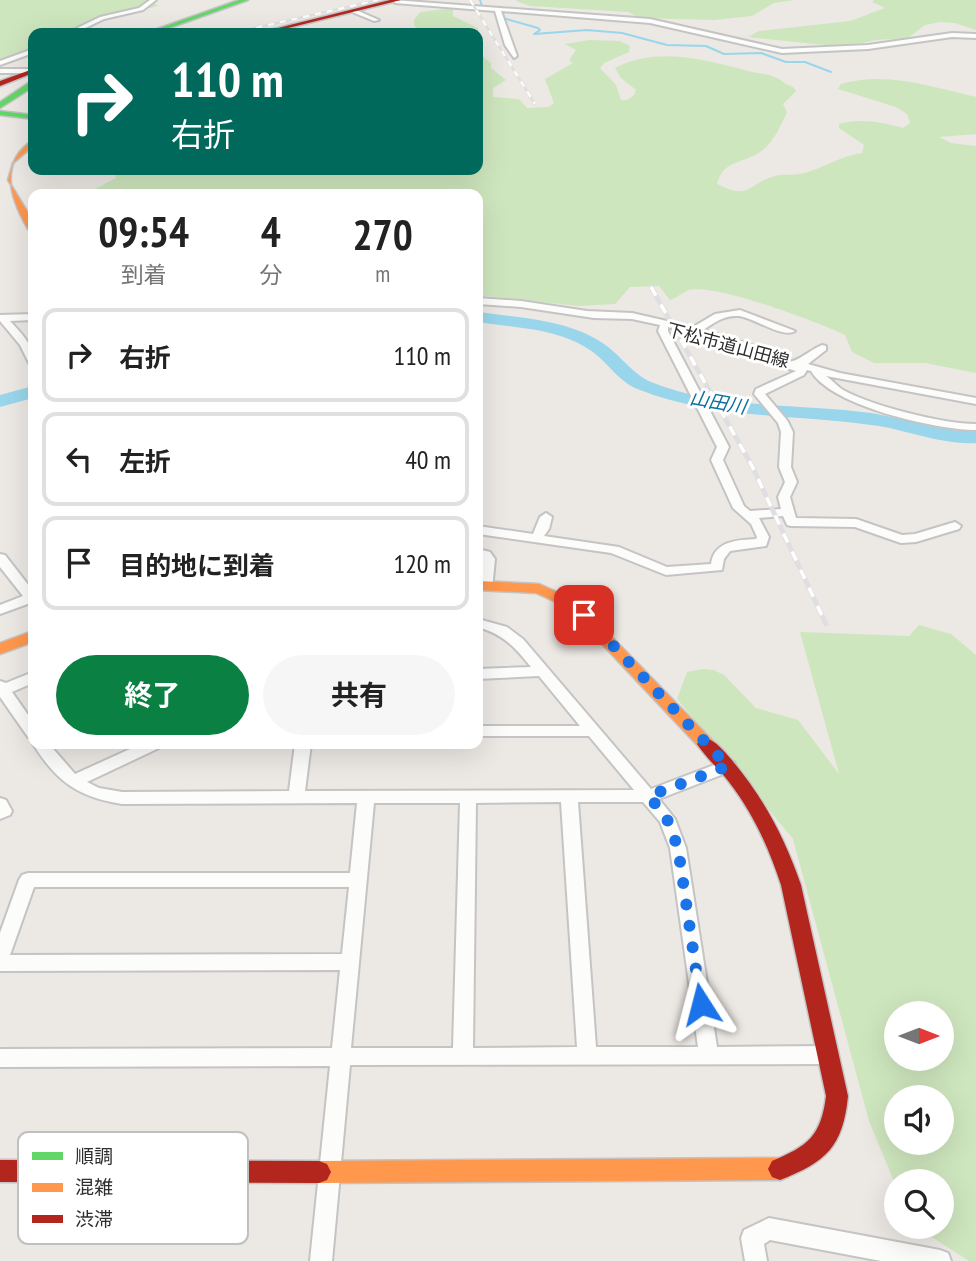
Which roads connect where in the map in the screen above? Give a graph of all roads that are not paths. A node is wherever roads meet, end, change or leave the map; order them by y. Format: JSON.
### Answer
{"nodes":[{"id":1,"x":153,"y":0,"type":"edge"},
{"id":2,"x":245,"y":0,"type":"edge"},
{"id":3,"x":254,"y":0,"type":"edge"},
{"id":4,"x":397,"y":0,"type":"edge"},
{"id":5,"x":498,"y":9,"type":"junction"},
{"id":6,"x":354,"y":10,"type":"junction"},
{"id":7,"x":376,"y":20,"type":"dead end"},
{"id":8,"x":85,"y":28,"type":"edge"},
{"id":9,"x":164,"y":28,"type":"edge"},
{"id":10,"x":173,"y":28,"type":"edge"},
{"id":11,"x":281,"y":28,"type":"edge"},
{"id":12,"x":976,"y":36,"type":"edge"},
{"id":13,"x":28,"y":53,"type":"edge"},
{"id":14,"x":514,"y":56,"type":"dead end"},
{"id":15,"x":0,"y":63,"type":"edge"},
{"id":16,"x":0,"y":71,"type":"edge"},
{"id":17,"x":28,"y":75,"type":"edge"},
{"id":18,"x":28,"y":77,"type":"edge"},
{"id":19,"x":28,"y":79,"type":"edge"},
{"id":20,"x":28,"y":81,"type":"edge"},
{"id":21,"x":0,"y":84,"type":"edge"},
{"id":22,"x":0,"y":99,"type":"edge"},
{"id":23,"x":0,"y":106,"type":"edge"},
{"id":24,"x":0,"y":113,"type":"edge"},
{"id":25,"x":28,"y":116,"type":"edge"},
{"id":26,"x":28,"y":147,"type":"edge"},
{"id":27,"x":28,"y":219,"type":"edge"},
{"id":28,"x":483,"y":301,"type":"edge"},
{"id":29,"x":586,"y":314,"type":"junction"},
{"id":30,"x":28,"y":317,"type":"edge"},
{"id":31,"x":2,"y":318,"type":"edge"},
{"id":32,"x":663,"y":327,"type":"junction"},
{"id":33,"x":790,"y":331,"type":"dead end"},
{"id":34,"x":693,"y":332,"type":"junction"},
{"id":35,"x":822,"y":348,"type":"dead end"},
{"id":36,"x":28,"y":349,"type":"edge"},
{"id":37,"x":773,"y":359,"type":"junction"},
{"id":38,"x":799,"y":365,"type":"junction"},
{"id":39,"x":812,"y":368,"type":"junction"},
{"id":40,"x":976,"y":401,"type":"edge"},
{"id":41,"x":976,"y":427,"type":"edge"},
{"id":42,"x":787,"y":512,"type":"junction"},
{"id":43,"x":747,"y":515,"type":"junction"},
{"id":44,"x":547,"y":517,"type":"dead end"},
{"id":45,"x":955,"y":526,"type":"dead end"},
{"id":46,"x":483,"y":531,"type":"edge"},
{"id":47,"x":535,"y":540,"type":"junction"},
{"id":48,"x":483,"y":554,"type":"edge"},
{"id":49,"x":0,"y":558,"type":"edge"},
{"id":50,"x":483,"y":582,"type":"edge"},
{"id":51,"x":483,"y":586,"type":"edge"},
{"id":52,"x":28,"y":592,"type":"edge"},
{"id":53,"x":28,"y":599,"type":"edge"},
{"id":54,"x":0,"y":610,"type":"edge"},
{"id":55,"x":483,"y":624,"type":"edge"},
{"id":56,"x":28,"y":638,"type":"edge"},
{"id":57,"x":0,"y":649,"type":"edge"},
{"id":58,"x":543,"y":671,"type":"junction"},
{"id":59,"x":483,"y":674,"type":"edge"},
{"id":60,"x":28,"y":679,"type":"edge"},
{"id":61,"x":1,"y":689,"type":"edge"},
{"id":62,"x":28,"y":726,"type":"edge"},
{"id":63,"x":594,"y":731,"type":"junction"},
{"id":64,"x":483,"y":732,"type":"edge"},
{"id":65,"x":44,"y":749,"type":"edge"},
{"id":66,"x":143,"y":749,"type":"edge"},
{"id":67,"x":302,"y":749,"type":"edge"},
{"id":68,"x":728,"y":766,"type":"junction"},
{"id":69,"x":73,"y":782,"type":"junction"},
{"id":70,"x":649,"y":796,"type":"junction"},
{"id":71,"x":296,"y":797,"type":"junction"},
{"id":72,"x":468,"y":797,"type":"junction"},
{"id":73,"x":569,"y":797,"type":"junction"},
{"id":74,"x":366,"y":798,"type":"junction"},
{"id":75,"x":0,"y":804,"type":"edge"},
{"id":76,"x":0,"y":813,"type":"edge"},
{"id":77,"x":357,"y":880,"type":"junction"},
{"id":78,"x":0,"y":960,"type":"edge"},
{"id":79,"x":349,"y":962,"type":"junction"},
{"id":80,"x":586,"y":1055,"type":"junction"},
{"id":81,"x":828,"y":1055,"type":"junction"},
{"id":82,"x":341,"y":1056,"type":"junction"},
{"id":83,"x":464,"y":1056,"type":"junction"},
{"id":84,"x":709,"y":1056,"type":"junction"},
{"id":85,"x":0,"y":1058,"type":"edge"},
{"id":86,"x":0,"y":1171,"type":"edge"},
{"id":87,"x":18,"y":1171,"type":"edge"},
{"id":88,"x":248,"y":1172,"type":"edge"},
{"id":89,"x":329,"y":1172,"type":"junction"},
{"id":90,"x":321,"y":1261,"type":"edge"},
{"id":91,"x":756,"y":1261,"type":"edge"},
{"id":92,"x":940,"y":1261,"type":"edge"}],
"edges":[{"from":1,"to":8,"type":"street"},
{"from":2,"to":9,"type":"main road"},
{"from":3,"to":10,"type":"main road"},
{"from":4,"to":5,"type":"street"},
{"from":4,"to":6,"type":"main road"},
{"from":5,"to":12,"type":"street"},
{"from":5,"to":14,"type":"street"},
{"from":6,"to":7,"type":"street"},
{"from":6,"to":11,"type":"main road"},
{"from":13,"to":15,"type":"street"},
{"from":16,"to":17,"type":"street"},
{"from":18,"to":21,"type":"main road"},
{"from":19,"to":22,"type":"main road"},
{"from":20,"to":23,"type":"main road"},
{"from":24,"to":25,"type":"main road"},
{"from":26,"to":27,"type":"main road"},
{"from":28,"to":29,"type":"street","name":"下松市道山田線"},
{"from":29,"to":32,"type":"street","name":"下松市道山田線"},
{"from":29,"to":34,"type":"street"},
{"from":30,"to":31,"type":"street"},
{"from":31,"to":36,"type":"street"},
{"from":32,"to":37,"type":"street","name":"下松市道山田線"},
{"from":32,"to":43,"type":"street"},
{"from":33,"to":34,"type":"street"},
{"from":34,"to":37,"type":"street"},
{"from":35,"to":38,"type":"street"},
{"from":37,"to":38,"type":"street","name":"下松市道山田線"},
{"from":37,"to":42,"type":"street"},
{"from":38,"to":39,"type":"street","name":"下松市道山田線"},
{"from":39,"to":40,"type":"street","name":"下松市道山田線"},
{"from":39,"to":41,"type":"street"},
{"from":42,"to":43,"type":"street"},
{"from":42,"to":45,"type":"street"},
{"from":43,"to":47,"type":"street"},
{"from":44,"to":47,"type":"street"},
{"from":46,"to":47,"type":"street"},
{"from":48,"to":50,"type":"street"},
{"from":49,"to":52,"type":"street"},
{"from":51,"to":68,"type":"main road"},
{"from":53,"to":54,"type":"street"},
{"from":55,"to":58,"type":"street"},
{"from":56,"to":57,"type":"main road"},
{"from":58,"to":59,"type":"street"},
{"from":58,"to":63,"type":"street"},
{"from":60,"to":61,"type":"street"},
{"from":61,"to":62,"type":"street"},
{"from":63,"to":64,"type":"street"},
{"from":63,"to":70,"type":"street"},
{"from":65,"to":69,"type":"street"},
{"from":66,"to":69,"type":"street"},
{"from":67,"to":71,"type":"street"},
{"from":68,"to":70,"type":"street"},
{"from":68,"to":81,"type":"main road"},
{"from":69,"to":71,"type":"street"},
{"from":70,"to":73,"type":"street"},
{"from":70,"to":84,"type":"street"},
{"from":71,"to":74,"type":"street"},
{"from":72,"to":73,"type":"street"},
{"from":72,"to":74,"type":"street"},
{"from":72,"to":83,"type":"street"},
{"from":73,"to":80,"type":"street"},
{"from":74,"to":77,"type":"street"},
{"from":75,"to":76,"type":"street"},
{"from":77,"to":78,"type":"street"},
{"from":77,"to":79,"type":"street"},
{"from":78,"to":79,"type":"street"},
{"from":79,"to":82,"type":"street"},
{"from":80,"to":83,"type":"street"},
{"from":80,"to":84,"type":"street"},
{"from":81,"to":84,"type":"street"},
{"from":81,"to":89,"type":"main road"},
{"from":82,"to":83,"type":"street"},
{"from":82,"to":85,"type":"street"},
{"from":82,"to":89,"type":"street"},
{"from":86,"to":87,"type":"main road"},
{"from":88,"to":89,"type":"main road"},
{"from":89,"to":90,"type":"street"},
{"from":91,"to":92,"type":"street"}]}
